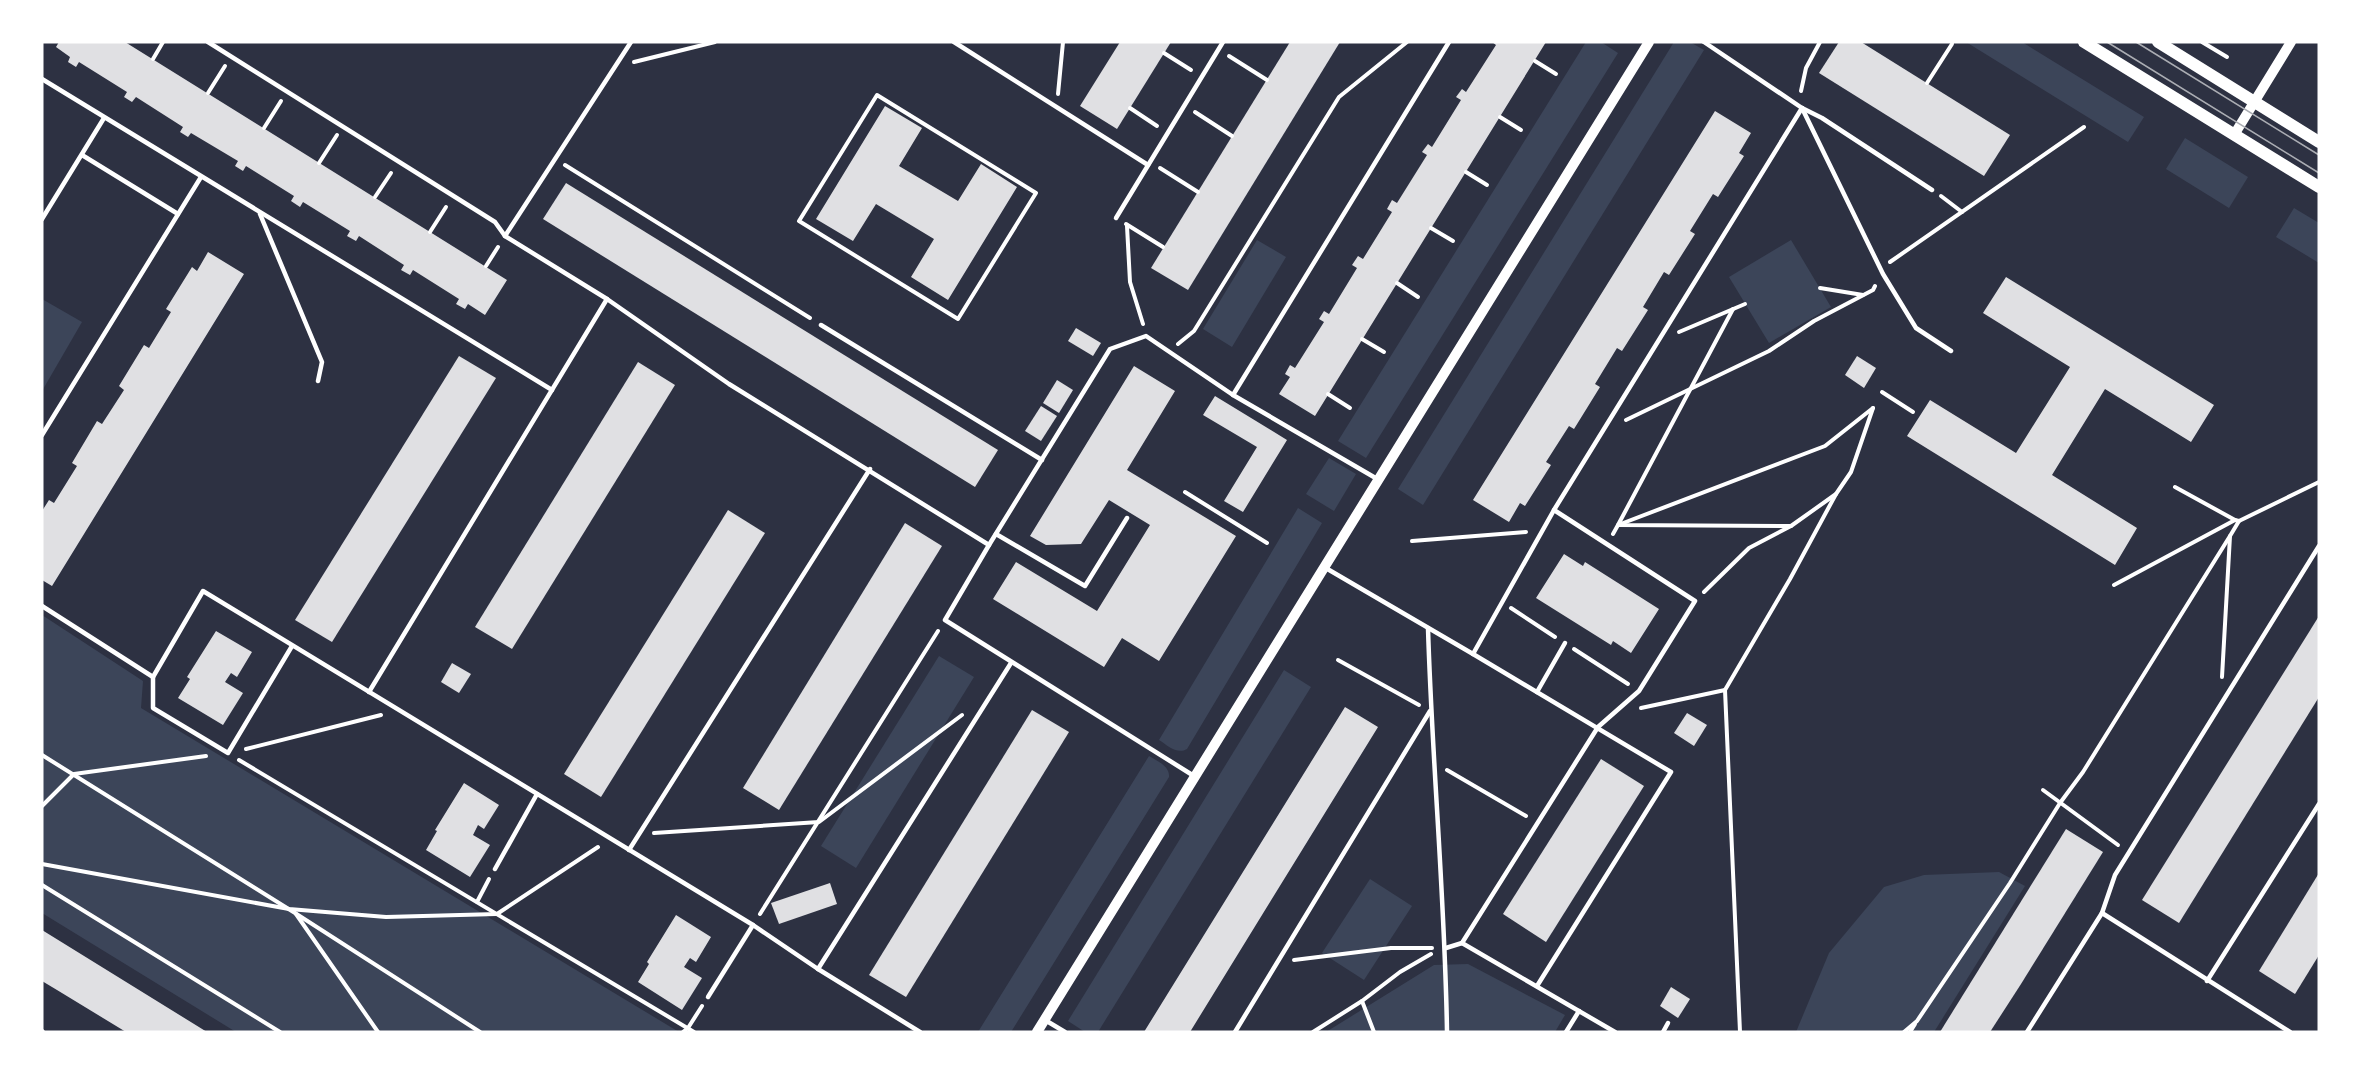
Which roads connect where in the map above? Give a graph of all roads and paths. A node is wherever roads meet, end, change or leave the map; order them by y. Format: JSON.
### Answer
{"nodes":[{"id":1,"x":163,"y":42,"type":"edge"},
{"id":2,"x":208,"y":42,"type":"edge"},
{"id":3,"x":631,"y":42,"type":"edge"},
{"id":4,"x":715,"y":42,"type":"edge"},
{"id":5,"x":954,"y":42,"type":"edge"},
{"id":6,"x":1063,"y":42,"type":"edge"},
{"id":7,"x":1223,"y":42,"type":"edge"},
{"id":8,"x":1407,"y":42,"type":"edge"},
{"id":9,"x":1449,"y":42,"type":"edge"},
{"id":10,"x":1649,"y":42,"type":"edge"},
{"id":11,"x":1704,"y":42,"type":"edge"},
{"id":12,"x":1820,"y":42,"type":"edge"},
{"id":13,"x":2084,"y":42,"type":"edge"},
{"id":14,"x":2158,"y":42,"type":"edge"},
{"id":15,"x":2202,"y":42,"type":"edge"},
{"id":16,"x":2291,"y":42,"type":"edge"},
{"id":17,"x":1952,"y":44,"type":"dead end"},
{"id":18,"x":1218,"y":50,"type":"junction"},
{"id":19,"x":1164,"y":53,"type":"dead end"},
{"id":20,"x":231,"y":57,"type":"junction"},
{"id":21,"x":2227,"y":57,"type":"dead end"},
{"id":22,"x":153,"y":59,"type":"dead end"},
{"id":23,"x":1534,"y":61,"type":"dead end"},
{"id":24,"x":615,"y":66,"type":"junction"},
{"id":25,"x":1556,"y":74,"type":"dead end"},
{"id":26,"x":1202,"y":77,"type":"junction"},
{"id":27,"x":42,"y":79,"type":"edge"},
{"id":28,"x":1267,"y":80,"type":"dead end"},
{"id":29,"x":1928,"y":83,"type":"dead end"},
{"id":30,"x":287,"y":91,"type":"junction"},
{"id":31,"x":208,"y":93,"type":"dead end"},
{"id":32,"x":2254,"y":102,"type":"junction"},
{"id":33,"x":1184,"y":106,"type":"junction"},
{"id":34,"x":1056,"y":107,"type":"junction"},
{"id":35,"x":1130,"y":108,"type":"dead end"},
{"id":36,"x":1802,"y":108,"type":"junction"},
{"id":37,"x":1500,"y":117,"type":"dead end"},
{"id":38,"x":104,"y":118,"type":"junction"},
{"id":39,"x":342,"y":126,"type":"junction"},
{"id":40,"x":2084,"y":127,"type":"dead end"},
{"id":41,"x":264,"y":128,"type":"dead end"},
{"id":42,"x":1521,"y":129,"type":"dead end"},
{"id":43,"x":1168,"y":133,"type":"junction"},
{"id":44,"x":2234,"y":135,"type":"junction"},
{"id":45,"x":1232,"y":136,"type":"dead end"},
{"id":46,"x":2319,"y":142,"type":"edge"},
{"id":47,"x":82,"y":155,"type":"junction"},
{"id":48,"x":556,"y":159,"type":"junction"},
{"id":49,"x":398,"y":162,"type":"junction"},
{"id":50,"x":319,"y":163,"type":"dead end"},
{"id":51,"x":1149,"y":164,"type":"junction"},
{"id":52,"x":1466,"y":172,"type":"dead end"},
{"id":53,"x":201,"y":177,"type":"junction"},
{"id":54,"x":1487,"y":185,"type":"dead end"},
{"id":55,"x":2319,"y":187,"type":"edge"},
{"id":56,"x":1932,"y":190,"type":"joint"},
{"id":57,"x":1198,"y":192,"type":"dead end"},
{"id":58,"x":1036,"y":193,"type":"joint"},
{"id":59,"x":375,"y":197,"type":"dead end"},
{"id":60,"x":454,"y":197,"type":"junction"},
{"id":61,"x":1962,"y":212,"type":"junction"},
{"id":62,"x":178,"y":214,"type":"junction"},
{"id":63,"x":260,"y":214,"type":"junction"},
{"id":64,"x":1116,"y":218,"type":"joint"},
{"id":65,"x":42,"y":219,"type":"edge"},
{"id":66,"x":1127,"y":225,"type":"junction"},
{"id":67,"x":1431,"y":228,"type":"dead end"},
{"id":68,"x":430,"y":232,"type":"dead end"},
{"id":69,"x":505,"y":236,"type":"junction"},
{"id":70,"x":1453,"y":241,"type":"dead end"},
{"id":71,"x":1164,"y":248,"type":"dead end"},
{"id":72,"x":486,"y":266,"type":"dead end"},
{"id":73,"x":1883,"y":274,"type":"junction"},
{"id":74,"x":1397,"y":283,"type":"dead end"},
{"id":75,"x":1820,"y":288,"type":"dead end"},
{"id":76,"x":1863,"y":296,"type":"junction"},
{"id":77,"x":1418,"y":297,"type":"dead end"},
{"id":78,"x":607,"y":299,"type":"junction"},
{"id":79,"x":1745,"y":304,"type":"dead end"},
{"id":80,"x":1733,"y":309,"type":"junction"},
{"id":81,"x":821,"y":325,"type":"joint"},
{"id":82,"x":1146,"y":336,"type":"junction"},
{"id":83,"x":1362,"y":339,"type":"dead end"},
{"id":84,"x":1657,"y":342,"type":"junction"},
{"id":85,"x":1168,"y":351,"type":"junction"},
{"id":86,"x":1951,"y":351,"type":"dead end"},
{"id":87,"x":1384,"y":352,"type":"dead end"},
{"id":88,"x":318,"y":381,"type":"dead end"},
{"id":89,"x":1691,"y":389,"type":"junction"},
{"id":90,"x":552,"y":390,"type":"junction"},
{"id":91,"x":1882,"y":392,"type":"dead end"},
{"id":92,"x":1328,"y":394,"type":"dead end"},
{"id":93,"x":1233,"y":395,"type":"junction"},
{"id":94,"x":1350,"y":408,"type":"dead end"},
{"id":95,"x":1913,"y":412,"type":"dead end"},
{"id":96,"x":1601,"y":432,"type":"junction"},
{"id":97,"x":42,"y":435,"type":"edge"},
{"id":98,"x":1042,"y":460,"type":"junction"},
{"id":99,"x":870,"y":469,"type":"junction"},
{"id":100,"x":1379,"y":480,"type":"junction"},
{"id":101,"x":2319,"y":482,"type":"edge"},
{"id":102,"x":2175,"y":487,"type":"dead end"},
{"id":103,"x":1185,"y":492,"type":"dead end"},
{"id":104,"x":1836,"y":494,"type":"junction"},
{"id":105,"x":1554,"y":510,"type":"junction"},
{"id":106,"x":1127,"y":518,"type":"dead end"},
{"id":107,"x":2237,"y":520,"type":"junction"},
{"id":108,"x":1618,"y":525,"type":"junction"},
{"id":109,"x":1791,"y":526,"type":"junction"},
{"id":110,"x":1542,"y":531,"type":"junction"},
{"id":111,"x":996,"y":534,"type":"junction"},
{"id":112,"x":2230,"y":536,"type":"junction"},
{"id":113,"x":1412,"y":541,"type":"dead end"},
{"id":114,"x":1267,"y":543,"type":"dead end"},
{"id":115,"x":1608,"y":543,"type":"junction"},
{"id":116,"x":989,"y":545,"type":"junction"},
{"id":117,"x":2319,"y":546,"type":"edge"},
{"id":118,"x":1324,"y":567,"type":"junction"},
{"id":119,"x":2114,"y":585,"type":"dead end"},
{"id":120,"x":1695,"y":601,"type":"junction"},
{"id":121,"x":42,"y":606,"type":"edge"},
{"id":122,"x":945,"y":620,"type":"junction"},
{"id":123,"x":1428,"y":628,"type":"junction"},
{"id":124,"x":1565,"y":643,"type":"dead end"},
{"id":125,"x":292,"y":646,"type":"junction"},
{"id":126,"x":1473,"y":654,"type":"junction"},
{"id":127,"x":1338,"y":660,"type":"dead end"},
{"id":128,"x":1011,"y":663,"type":"junction"},
{"id":129,"x":153,"y":677,"type":"junction"},
{"id":130,"x":1725,"y":690,"type":"junction"},
{"id":131,"x":369,"y":692,"type":"junction"},
{"id":132,"x":1538,"y":692,"type":"junction"},
{"id":133,"x":2221,"y":701,"type":"junction"},
{"id":134,"x":1430,"y":711,"type":"junction"},
{"id":135,"x":966,"y":712,"type":"dead end"},
{"id":136,"x":1616,"y":713,"type":"junction"},
{"id":137,"x":1598,"y":727,"type":"junction"},
{"id":138,"x":228,"y":753,"type":"junction"},
{"id":139,"x":42,"y":755,"type":"edge"},
{"id":140,"x":1434,"y":763,"type":"junction"},
{"id":141,"x":1195,"y":777,"type":"junction"},
{"id":142,"x":2043,"y":790,"type":"dead end"},
{"id":143,"x":537,"y":794,"type":"junction"},
{"id":144,"x":2060,"y":803,"type":"junction"},
{"id":145,"x":2319,"y":804,"type":"edge"},
{"id":146,"x":819,"y":822,"type":"junction"},
{"id":147,"x":1537,"y":823,"type":"junction"},
{"id":148,"x":639,"y":834,"type":"junction"},
{"id":149,"x":610,"y":838,"type":"junction"},
{"id":150,"x":628,"y":850,"type":"junction"},
{"id":151,"x":2129,"y":852,"type":"junction"},
{"id":152,"x":42,"y":864,"type":"edge"},
{"id":153,"x":495,"y":868,"type":"joint"},
{"id":154,"x":42,"y":885,"type":"edge"},
{"id":155,"x":477,"y":902,"type":"junction"},
{"id":156,"x":289,"y":909,"type":"junction"},
{"id":157,"x":295,"y":913,"type":"junction"},
{"id":158,"x":497,"y":914,"type":"junction"},
{"id":159,"x":2102,"y":914,"type":"junction"},
{"id":160,"x":753,"y":925,"type":"junction"},
{"id":161,"x":1462,"y":943,"type":"junction"},
{"id":162,"x":1446,"y":948,"type":"junction"},
{"id":163,"x":1278,"y":962,"type":"junction"},
{"id":164,"x":818,"y":969,"type":"junction"},
{"id":165,"x":2207,"y":981,"type":"junction"},
{"id":166,"x":1537,"y":986,"type":"junction"},
{"id":167,"x":708,"y":997,"type":"joint"},
{"id":168,"x":1362,"y":1001,"type":"junction"},
{"id":169,"x":1579,"y":1011,"type":"junction"},
{"id":170,"x":1045,"y":1020,"type":"junction"},
{"id":171,"x":1917,"y":1021,"type":"junction"},
{"id":172,"x":1668,"y":1023,"type":"dead end"},
{"id":173,"x":688,"y":1028,"type":"junction"},
{"id":174,"x":280,"y":1032,"type":"edge"},
{"id":175,"x":378,"y":1032,"type":"edge"},
{"id":176,"x":480,"y":1032,"type":"edge"},
{"id":177,"x":683,"y":1032,"type":"edge"},
{"id":178,"x":694,"y":1032,"type":"edge"},
{"id":179,"x":920,"y":1032,"type":"edge"},
{"id":180,"x":1037,"y":1032,"type":"edge"},
{"id":181,"x":1065,"y":1032,"type":"edge"},
{"id":182,"x":1235,"y":1032,"type":"edge"},
{"id":183,"x":1313,"y":1032,"type":"edge"},
{"id":184,"x":1374,"y":1032,"type":"edge"},
{"id":185,"x":1447,"y":1032,"type":"edge"},
{"id":186,"x":1566,"y":1032,"type":"edge"},
{"id":187,"x":1615,"y":1032,"type":"edge"},
{"id":188,"x":1663,"y":1032,"type":"edge"},
{"id":189,"x":1740,"y":1032,"type":"edge"},
{"id":190,"x":1904,"y":1032,"type":"edge"},
{"id":191,"x":1910,"y":1032,"type":"edge"},
{"id":192,"x":2027,"y":1032,"type":"edge"},
{"id":193,"x":2290,"y":1032,"type":"edge"}],
"edges":[{"from":1,"to":22,"type":"path"},
{"from":2,"to":20,"type":"lane"},
{"from":3,"to":24,"type":"lane"},
{"from":4,"to":24,"type":"path"},
{"from":5,"to":34,"type":"lane"},
{"from":6,"to":34,"type":"path"},
{"from":7,"to":18,"type":"lane"},
{"from":8,"to":85,"type":"path"},
{"from":9,"to":93,"type":"lane"},
{"from":10,"to":100,"type":"street"},
{"from":11,"to":36,"type":"lane"},
{"from":12,"to":36,"type":"path"},
{"from":13,"to":44,"type":"main road"},
{"from":14,"to":32,"type":"main road"},
{"from":15,"to":21,"type":"path"},
{"from":16,"to":32,"type":"street"},
{"from":17,"to":29,"type":"path"},
{"from":18,"to":26,"type":"lane"},
{"from":18,"to":28,"type":"path"},
{"from":19,"to":26,"type":"path"},
{"from":20,"to":30,"type":"lane"},
{"from":20,"to":31,"type":"path"},
{"from":23,"to":25,"type":"path"},
{"from":24,"to":48,"type":"lane"},
{"from":26,"to":33,"type":"lane"},
{"from":27,"to":38,"type":"lane"},
{"from":30,"to":39,"type":"lane"},
{"from":30,"to":41,"type":"path"},
{"from":32,"to":44,"type":"street"},
{"from":32,"to":46,"type":"main road"},
{"from":33,"to":43,"type":"lane"},
{"from":33,"to":45,"type":"path"},
{"from":34,"to":51,"type":"lane"},
{"from":35,"to":43,"type":"path"},
{"from":36,"to":56,"type":"lane"},
{"from":36,"to":73,"type":"lane"},
{"from":36,"to":84,"type":"lane"},
{"from":37,"to":42,"type":"path"},
{"from":38,"to":47,"type":"lane"},
{"from":38,"to":53,"type":"lane"},
{"from":39,"to":49,"type":"lane"},
{"from":39,"to":50,"type":"path"},
{"from":40,"to":61,"type":"path"},
{"from":43,"to":51,"type":"lane"},
{"from":44,"to":55,"type":"main road"},
{"from":47,"to":62,"type":"lane"},
{"from":47,"to":65,"type":"lane"},
{"from":48,"to":69,"type":"lane"},
{"from":48,"to":81,"type":"path"},
{"from":49,"to":59,"type":"path"},
{"from":49,"to":60,"type":"lane"},
{"from":51,"to":57,"type":"path"},
{"from":51,"to":64,"type":"lane"},
{"from":52,"to":54,"type":"path"},
{"from":53,"to":62,"type":"lane"},
{"from":53,"to":63,"type":"lane"},
{"from":56,"to":61,"type":"path"},
{"from":58,"to":58,"type":"path"},
{"from":60,"to":68,"type":"path"},
{"from":60,"to":69,"type":"lane"},
{"from":61,"to":73,"type":"path"},
{"from":62,"to":97,"type":"lane"},
{"from":63,"to":88,"type":"lane"},
{"from":63,"to":90,"type":"lane"},
{"from":64,"to":66,"type":"path"},
{"from":66,"to":71,"type":"path"},
{"from":66,"to":82,"type":"path"},
{"from":67,"to":70,"type":"path"},
{"from":69,"to":72,"type":"path"},
{"from":69,"to":78,"type":"lane"},
{"from":73,"to":76,"type":"path"},
{"from":73,"to":86,"type":"lane"},
{"from":74,"to":77,"type":"path"},
{"from":75,"to":76,"type":"path"},
{"from":76,"to":89,"type":"path"},
{"from":78,"to":90,"type":"lane"},
{"from":78,"to":99,"type":"lane"},
{"from":79,"to":80,"type":"path"},
{"from":80,"to":84,"type":"path"},
{"from":80,"to":89,"type":"path"},
{"from":81,"to":98,"type":"lane"},
{"from":82,"to":85,"type":"lane"},
{"from":82,"to":98,"type":"lane"},
{"from":83,"to":87,"type":"path"},
{"from":84,"to":96,"type":"lane"},
{"from":85,"to":93,"type":"lane"},
{"from":89,"to":96,"type":"path"},
{"from":89,"to":108,"type":"path"},
{"from":90,"to":131,"type":"lane"},
{"from":91,"to":95,"type":"path"},
{"from":92,"to":94,"type":"path"},
{"from":93,"to":100,"type":"lane"},
{"from":96,"to":105,"type":"lane"},
{"from":98,"to":111,"type":"lane"},
{"from":99,"to":116,"type":"lane"},
{"from":99,"to":148,"type":"lane"},
{"from":100,"to":118,"type":"street"},
{"from":101,"to":107,"type":"path"},
{"from":102,"to":107,"type":"path"},
{"from":103,"to":114,"type":"path"},
{"from":104,"to":108,"type":"path"},
{"from":104,"to":109,"type":"path"},
{"from":104,"to":130,"type":"path"},
{"from":105,"to":110,"type":"lane"},
{"from":105,"to":115,"type":"lane"},
{"from":106,"to":111,"type":"lane"},
{"from":107,"to":112,"type":"path"},
{"from":107,"to":119,"type":"path"},
{"from":108,"to":109,"type":"path"},
{"from":108,"to":115,"type":"path"},
{"from":109,"to":120,"type":"path"},
{"from":110,"to":113,"type":"path"},
{"from":110,"to":126,"type":"lane"},
{"from":111,"to":116,"type":"lane"},
{"from":112,"to":133,"type":"path"},
{"from":112,"to":144,"type":"path"},
{"from":115,"to":120,"type":"lane"},
{"from":116,"to":122,"type":"lane"},
{"from":117,"to":133,"type":"lane"},
{"from":118,"to":123,"type":"lane"},
{"from":118,"to":141,"type":"street"},
{"from":120,"to":136,"type":"lane"},
{"from":121,"to":129,"type":"lane"},
{"from":122,"to":128,"type":"lane"},
{"from":122,"to":146,"type":"path"},
{"from":123,"to":126,"type":"lane"},
{"from":123,"to":134,"type":"lane"},
{"from":124,"to":132,"type":"lane"},
{"from":125,"to":129,"type":"lane"},
{"from":125,"to":131,"type":"lane"},
{"from":125,"to":138,"type":"lane"},
{"from":126,"to":132,"type":"lane"},
{"from":127,"to":134,"type":"path"},
{"from":128,"to":141,"type":"lane"},
{"from":128,"to":164,"type":"lane"},
{"from":129,"to":138,"type":"lane"},
{"from":130,"to":136,"type":"path"},
{"from":130,"to":189,"type":"path"},
{"from":131,"to":143,"type":"lane"},
{"from":132,"to":137,"type":"lane"},
{"from":133,"to":151,"type":"lane"},
{"from":134,"to":140,"type":"lane"},
{"from":134,"to":163,"type":"lane"},
{"from":135,"to":146,"type":"path"},
{"from":136,"to":137,"type":"lane"},
{"from":137,"to":147,"type":"lane"},
{"from":137,"to":166,"type":"lane"},
{"from":138,"to":155,"type":"path"},
{"from":139,"to":156,"type":"path"},
{"from":140,"to":147,"type":"path"},
{"from":140,"to":162,"type":"lane"},
{"from":141,"to":170,"type":"street"},
{"from":142,"to":144,"type":"path"},
{"from":143,"to":149,"type":"lane"},
{"from":143,"to":153,"type":"lane"},
{"from":144,"to":151,"type":"path"},
{"from":144,"to":171,"type":"path"},
{"from":145,"to":165,"type":"lane"},
{"from":146,"to":148,"type":"path"},
{"from":146,"to":160,"type":"path"},
{"from":147,"to":161,"type":"lane"},
{"from":148,"to":150,"type":"lane"},
{"from":149,"to":150,"type":"lane"},
{"from":149,"to":158,"type":"path"},
{"from":150,"to":160,"type":"lane"},
{"from":151,"to":159,"type":"lane"},
{"from":152,"to":156,"type":"path"},
{"from":153,"to":155,"type":"path"},
{"from":154,"to":174,"type":"path"},
{"from":155,"to":158,"type":"path"},
{"from":156,"to":157,"type":"path"},
{"from":156,"to":158,"type":"path"},
{"from":157,"to":175,"type":"path"},
{"from":157,"to":176,"type":"path"},
{"from":158,"to":173,"type":"path"},
{"from":159,"to":165,"type":"lane"},
{"from":159,"to":192,"type":"lane"},
{"from":160,"to":164,"type":"lane"},
{"from":160,"to":167,"type":"lane"},
{"from":161,"to":162,"type":"lane"},
{"from":161,"to":166,"type":"lane"},
{"from":162,"to":163,"type":"path"},
{"from":162,"to":168,"type":"path"},
{"from":162,"to":185,"type":"lane"},
{"from":163,"to":182,"type":"lane"},
{"from":164,"to":179,"type":"lane"},
{"from":165,"to":193,"type":"lane"},
{"from":166,"to":169,"type":"lane"},
{"from":167,"to":173,"type":"path"},
{"from":168,"to":183,"type":"path"},
{"from":168,"to":184,"type":"path"},
{"from":169,"to":186,"type":"lane"},
{"from":169,"to":187,"type":"lane"},
{"from":170,"to":180,"type":"street"},
{"from":170,"to":181,"type":"lane"},
{"from":171,"to":190,"type":"path"},
{"from":171,"to":191,"type":"path"},
{"from":172,"to":188,"type":"lane"},
{"from":173,"to":177,"type":"path"},
{"from":173,"to":178,"type":"path"}]}
